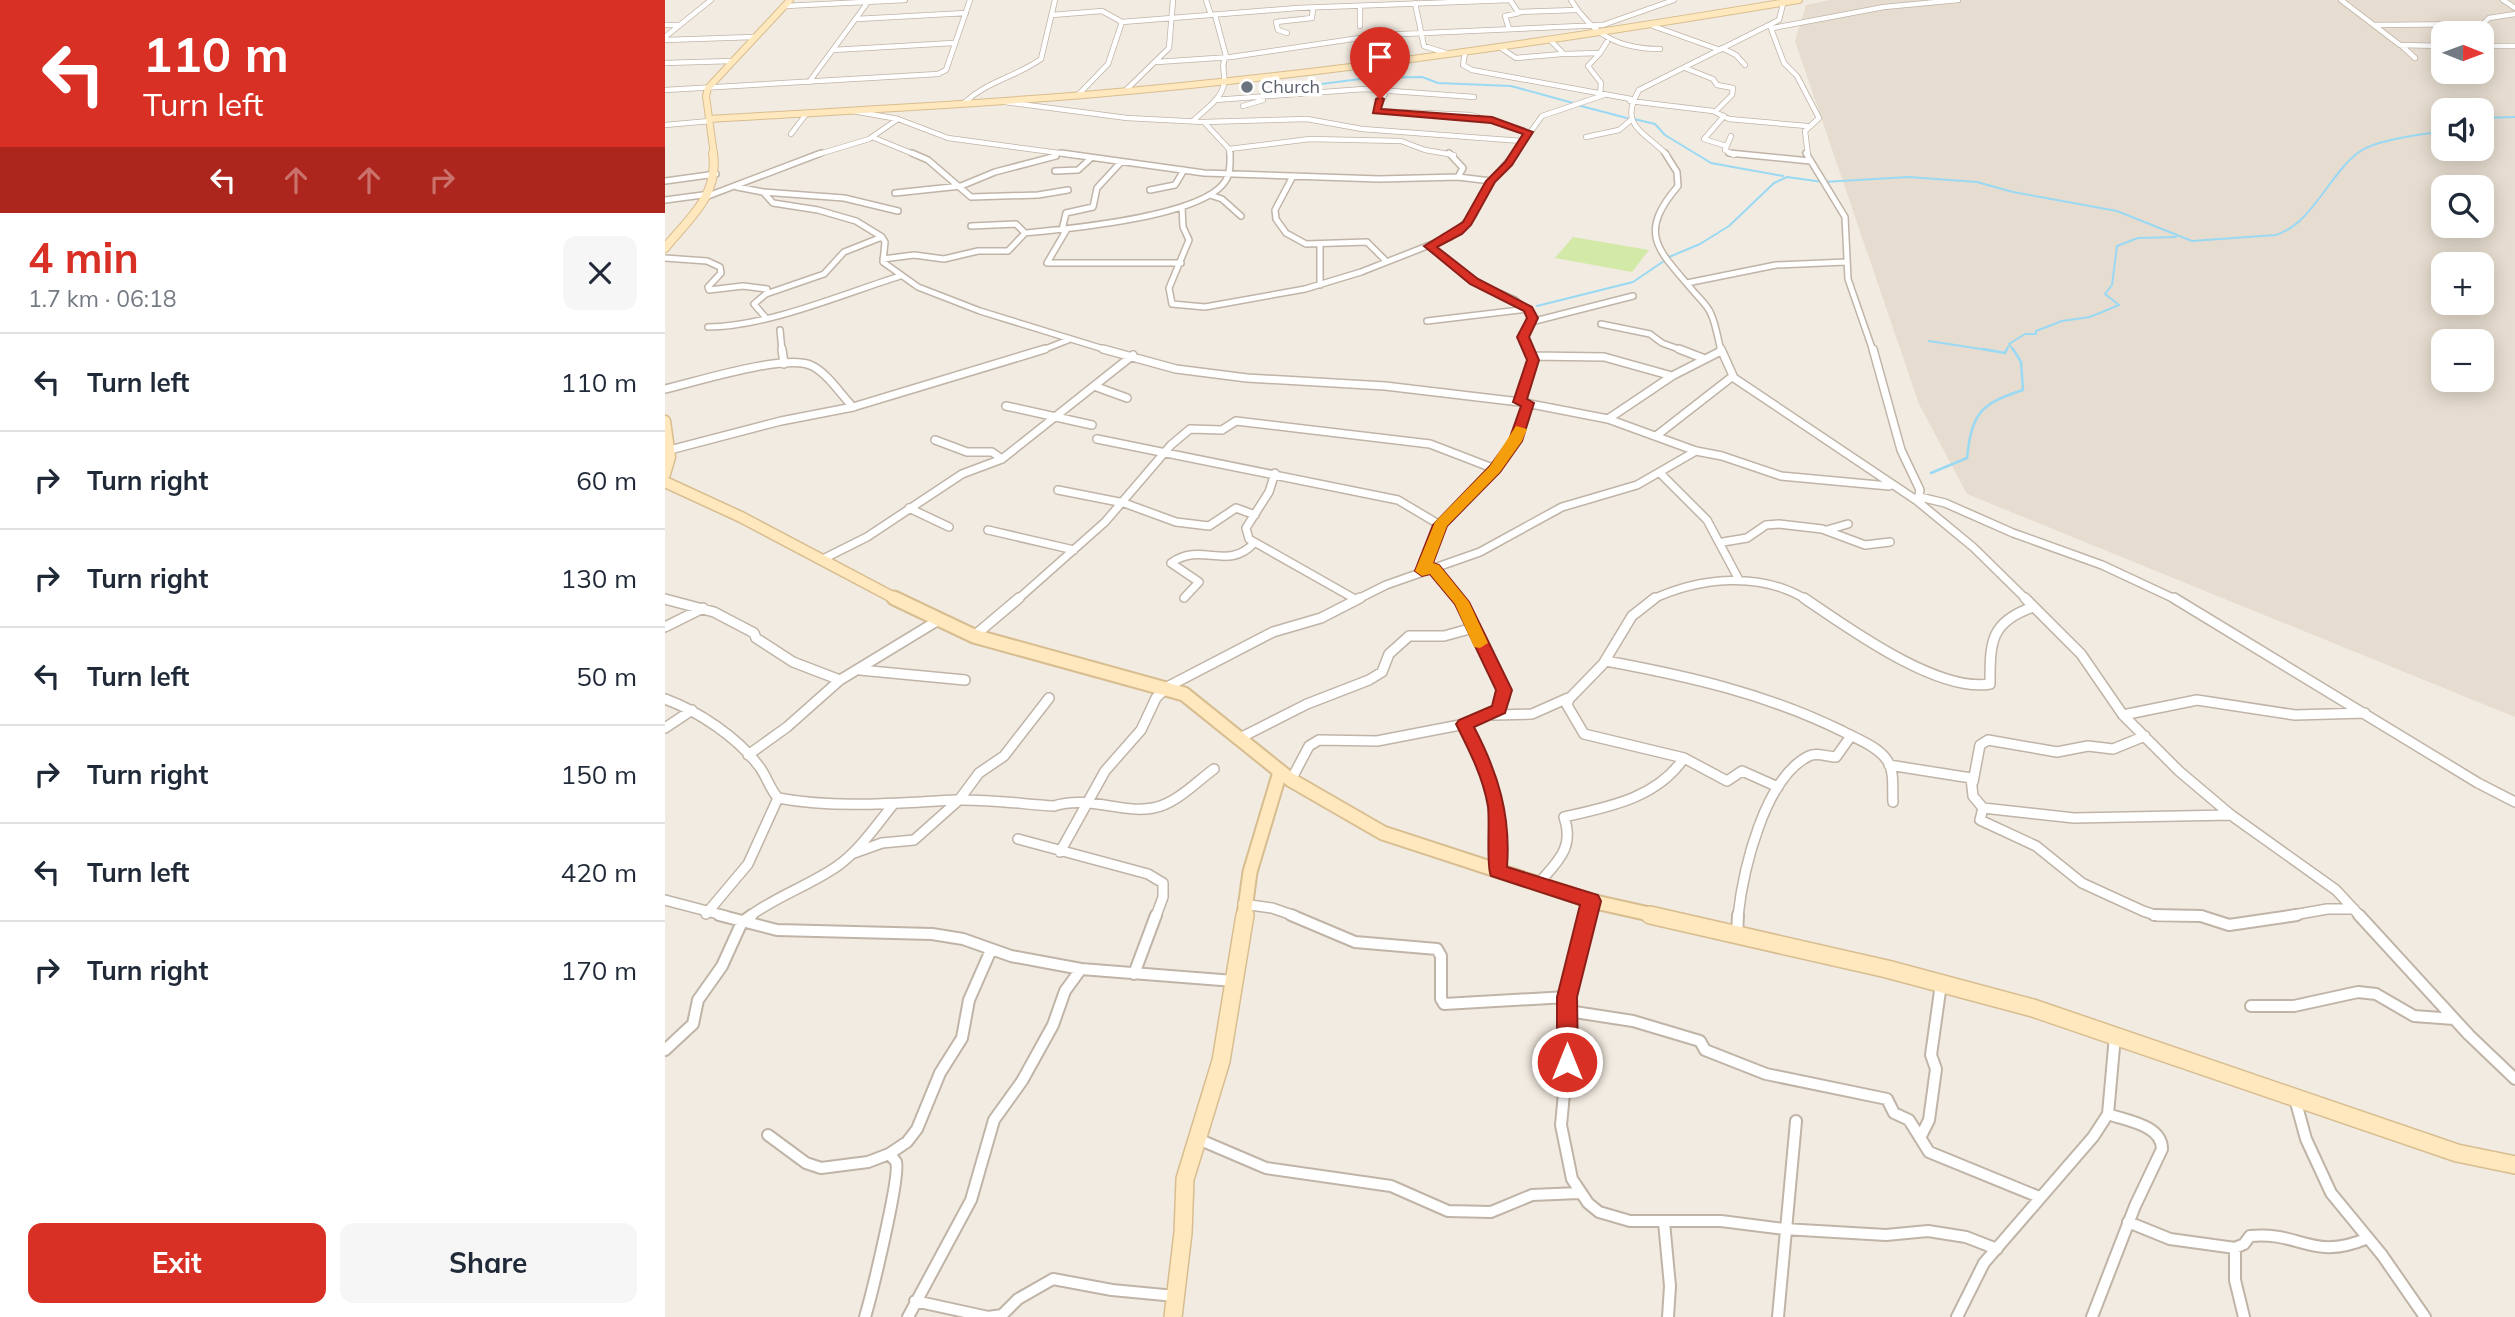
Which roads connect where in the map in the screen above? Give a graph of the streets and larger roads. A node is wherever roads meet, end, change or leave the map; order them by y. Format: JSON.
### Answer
{"nodes":[{"id":1,"x":711,"y":0,"type":"edge"},
{"id":2,"x":905,"y":0,"type":"edge"},
{"id":3,"x":970,"y":0,"type":"edge"},
{"id":4,"x":1055,"y":0,"type":"edge"},
{"id":5,"x":1173,"y":0,"type":"edge"},
{"id":6,"x":1206,"y":0,"type":"edge"},
{"id":7,"x":1510,"y":0,"type":"edge"},
{"id":8,"x":1571,"y":0,"type":"edge"},
{"id":9,"x":1674,"y":0,"type":"edge"},
{"id":10,"x":1798,"y":0,"type":"edge"},
{"id":11,"x":1958,"y":0,"type":"edge"},
{"id":12,"x":2341,"y":0,"type":"edge"},
{"id":13,"x":2503,"y":0,"type":"edge"},
{"id":14,"x":868,"y":2,"type":"edge"},
{"id":15,"x":1785,"y":2,"type":"edge"},
{"id":16,"x":788,"y":3,"type":"edge"},
{"id":17,"x":1415,"y":3,"type":"edge"},
{"id":18,"x":1360,"y":6,"type":"junction"},
{"id":19,"x":1313,"y":8,"type":"junction"},
{"id":20,"x":2515,"y":8,"type":"edge"},
{"id":21,"x":1576,"y":10,"type":"junction"},
{"id":22,"x":966,"y":13,"type":"junction"},
{"id":23,"x":1521,"y":13,"type":"junction"},
{"id":24,"x":2515,"y":14,"type":"edge"},
{"id":25,"x":1052,"y":15,"type":"junction"},
{"id":26,"x":1213,"y":15,"type":"junction"},
{"id":27,"x":1173,"y":18,"type":"junction"},
{"id":28,"x":857,"y":19,"type":"junction"},
{"id":29,"x":1122,"y":22,"type":"junction"},
{"id":30,"x":665,"y":25,"type":"edge"},
{"id":31,"x":679,"y":25,"type":"junction"},
{"id":32,"x":2374,"y":25,"type":"junction"},
{"id":33,"x":1360,"y":26,"type":"dead end"},
{"id":34,"x":1590,"y":26,"type":"junction"},
{"id":35,"x":1653,"y":26,"type":"junction"},
{"id":36,"x":1772,"y":27,"type":"junction"},
{"id":37,"x":1509,"y":29,"type":"junction"},
{"id":38,"x":1287,"y":33,"type":"dead end"},
{"id":39,"x":1422,"y":33,"type":"junction"},
{"id":40,"x":1596,"y":34,"type":"junction"},
{"id":41,"x":754,"y":37,"type":"junction"},
{"id":42,"x":665,"y":38,"type":"edge"},
{"id":43,"x":1551,"y":41,"type":"junction"},
{"id":44,"x":1607,"y":42,"type":"junction"},
{"id":45,"x":953,"y":43,"type":"junction"},
{"id":46,"x":2400,"y":44,"type":"junction"},
{"id":47,"x":2431,"y":45,"type":"edge"},
{"id":48,"x":2494,"y":46,"type":"edge"},
{"id":49,"x":2515,"y":46,"type":"edge"},
{"id":50,"x":1501,"y":48,"type":"junction"},
{"id":51,"x":1660,"y":49,"type":"dead end"},
{"id":52,"x":1721,"y":49,"type":"junction"},
{"id":53,"x":833,"y":50,"type":"junction"},
{"id":54,"x":1465,"y":53,"type":"junction"},
{"id":55,"x":1600,"y":53,"type":"junction"},
{"id":56,"x":1562,"y":54,"type":"junction"},
{"id":57,"x":1455,"y":55,"type":"junction"},
{"id":58,"x":1224,"y":58,"type":"junction"},
{"id":59,"x":2416,"y":58,"type":"dead end"},
{"id":60,"x":732,"y":61,"type":"junction"},
{"id":61,"x":1157,"y":62,"type":"junction"},
{"id":62,"x":665,"y":63,"type":"edge"},
{"id":63,"x":1745,"y":65,"type":"dead end"},
{"id":64,"x":1685,"y":68,"type":"junction"},
{"id":65,"x":1224,"y":80,"type":"junction"},
{"id":66,"x":809,"y":82,"type":"junction"},
{"id":67,"x":708,"y":88,"type":"junction"},
{"id":68,"x":665,"y":90,"type":"edge"},
{"id":69,"x":1125,"y":90,"type":"junction"},
{"id":70,"x":1387,"y":90,"type":"junction"},
{"id":71,"x":1078,"y":94,"type":"junction"},
{"id":72,"x":1602,"y":94,"type":"junction"},
{"id":73,"x":1267,"y":97,"type":"junction"},
{"id":74,"x":1215,"y":100,"type":"junction"},
{"id":75,"x":1631,"y":100,"type":"junction"},
{"id":76,"x":994,"y":101,"type":"junction"},
{"id":77,"x":964,"y":103,"type":"junction"},
{"id":78,"x":1243,"y":106,"type":"dead end"},
{"id":79,"x":847,"y":110,"type":"junction"},
{"id":80,"x":1716,"y":111,"type":"junction"},
{"id":81,"x":807,"y":113,"type":"junction"},
{"id":82,"x":1422,"y":113,"type":"junction"},
{"id":83,"x":1464,"y":114,"type":"junction"},
{"id":84,"x":1724,"y":116,"type":"junction"},
{"id":85,"x":898,"y":119,"type":"junction"},
{"id":86,"x":710,"y":120,"type":"junction"},
{"id":87,"x":1194,"y":120,"type":"junction"},
{"id":88,"x":1492,"y":120,"type":"junction"},
{"id":89,"x":1631,"y":120,"type":"junction"},
{"id":90,"x":1204,"y":122,"type":"junction"},
{"id":91,"x":665,"y":125,"type":"edge"},
{"id":92,"x":1807,"y":126,"type":"junction"},
{"id":93,"x":1386,"y":131,"type":"junction"},
{"id":94,"x":1528,"y":132,"type":"junction"},
{"id":95,"x":791,"y":134,"type":"dead end"},
{"id":96,"x":1731,"y":135,"type":"dead end"},
{"id":97,"x":872,"y":136,"type":"junction"},
{"id":98,"x":1586,"y":137,"type":"dead end"},
{"id":99,"x":1386,"y":141,"type":"junction"},
{"id":100,"x":1522,"y":141,"type":"junction"},
{"id":101,"x":1726,"y":146,"type":"junction"},
{"id":102,"x":1229,"y":149,"type":"junction"},
{"id":103,"x":1062,"y":155,"type":"junction"},
{"id":104,"x":1090,"y":159,"type":"junction"},
{"id":105,"x":1810,"y":161,"type":"junction"},
{"id":106,"x":1121,"y":162,"type":"junction"},
{"id":107,"x":1184,"y":170,"type":"junction"},
{"id":108,"x":1055,"y":172,"type":"dead end"},
{"id":109,"x":716,"y":174,"type":"junction"},
{"id":110,"x":1228,"y":174,"type":"junction"},
{"id":111,"x":1293,"y":176,"type":"junction"},
{"id":112,"x":1458,"y":177,"type":"junction"},
{"id":113,"x":665,"y":181,"type":"edge"},
{"id":114,"x":1491,"y":181,"type":"junction"},
{"id":115,"x":961,"y":186,"type":"junction"},
{"id":116,"x":737,"y":187,"type":"junction"},
{"id":117,"x":1068,"y":190,"type":"dead end"},
{"id":118,"x":1150,"y":190,"type":"dead end"},
{"id":119,"x":763,"y":192,"type":"junction"},
{"id":120,"x":895,"y":193,"type":"dead end"},
{"id":121,"x":709,"y":195,"type":"junction"},
{"id":122,"x":1210,"y":195,"type":"junction"},
{"id":123,"x":665,"y":200,"type":"edge"},
{"id":124,"x":1182,"y":206,"type":"junction"},
{"id":125,"x":898,"y":211,"type":"dead end"},
{"id":126,"x":1241,"y":216,"type":"dead end"},
{"id":127,"x":971,"y":226,"type":"dead end"},
{"id":128,"x":1065,"y":229,"type":"junction"},
{"id":129,"x":1025,"y":233,"type":"junction"},
{"id":130,"x":882,"y":237,"type":"junction"},
{"id":131,"x":1320,"y":245,"type":"junction"},
{"id":132,"x":1430,"y":246,"type":"junction"},
{"id":133,"x":665,"y":248,"type":"edge"},
{"id":134,"x":665,"y":258,"type":"edge"},
{"id":135,"x":883,"y":259,"type":"junction"},
{"id":136,"x":1385,"y":260,"type":"junction"},
{"id":137,"x":1846,"y":262,"type":"junction"},
{"id":138,"x":1181,"y":263,"type":"junction"},
{"id":139,"x":900,"y":276,"type":"junction"},
{"id":140,"x":1687,"y":284,"type":"junction"},
{"id":141,"x":1320,"y":285,"type":"junction"},
{"id":142,"x":764,"y":295,"type":"junction"},
{"id":143,"x":1633,"y":296,"type":"dead end"},
{"id":144,"x":1528,"y":309,"type":"junction"},
{"id":145,"x":766,"y":318,"type":"junction"},
{"id":146,"x":1427,"y":321,"type":"dead end"},
{"id":147,"x":1531,"y":322,"type":"junction"},
{"id":148,"x":1601,"y":324,"type":"dead end"},
{"id":149,"x":708,"y":327,"type":"dead end"},
{"id":150,"x":781,"y":330,"type":"dead end"},
{"id":151,"x":1067,"y":340,"type":"junction"},
{"id":152,"x":1721,"y":351,"type":"junction"},
{"id":153,"x":1133,"y":355,"type":"junction"},
{"id":154,"x":1532,"y":356,"type":"junction"},
{"id":155,"x":1705,"y":359,"type":"junction"},
{"id":156,"x":785,"y":363,"type":"junction"},
{"id":157,"x":1672,"y":376,"type":"junction"},
{"id":158,"x":1733,"y":376,"type":"junction"},
{"id":159,"x":1094,"y":387,"type":"junction"},
{"id":160,"x":665,"y":389,"type":"edge"},
{"id":161,"x":1127,"y":398,"type":"dead end"},
{"id":162,"x":1524,"y":402,"type":"junction"},
{"id":163,"x":1006,"y":406,"type":"dead end"},
{"id":164,"x":853,"y":407,"type":"junction"},
{"id":165,"x":1055,"y":418,"type":"junction"},
{"id":166,"x":1608,"y":419,"type":"junction"},
{"id":167,"x":665,"y":422,"type":"edge"},
{"id":168,"x":1091,"y":425,"type":"dead end"},
{"id":169,"x":1656,"y":436,"type":"junction"},
{"id":170,"x":1097,"y":439,"type":"dead end"},
{"id":171,"x":935,"y":440,"type":"dead end"},
{"id":172,"x":668,"y":451,"type":"edge"},
{"id":173,"x":1696,"y":451,"type":"junction"},
{"id":174,"x":1163,"y":454,"type":"junction"},
{"id":175,"x":1002,"y":458,"type":"junction"},
{"id":176,"x":1495,"y":469,"type":"junction"},
{"id":177,"x":1275,"y":473,"type":"junction"},
{"id":178,"x":1660,"y":473,"type":"junction"},
{"id":179,"x":665,"y":474,"type":"edge"},
{"id":180,"x":665,"y":482,"type":"edge"},
{"id":181,"x":1893,"y":487,"type":"junction"},
{"id":182,"x":1058,"y":490,"type":"dead end"},
{"id":183,"x":1918,"y":499,"type":"junction"},
{"id":184,"x":1124,"y":503,"type":"junction"},
{"id":185,"x":909,"y":509,"type":"junction"},
{"id":186,"x":1255,"y":515,"type":"junction"},
{"id":187,"x":1848,"y":524,"type":"dead end"},
{"id":188,"x":1440,"y":525,"type":"junction"},
{"id":189,"x":949,"y":527,"type":"dead end"},
{"id":190,"x":988,"y":530,"type":"dead end"},
{"id":191,"x":1824,"y":530,"type":"junction"},
{"id":192,"x":1723,"y":542,"type":"junction"},
{"id":193,"x":1890,"y":542,"type":"dead end"},
{"id":194,"x":1254,"y":543,"type":"junction"},
{"id":195,"x":1074,"y":550,"type":"junction"},
{"id":196,"x":821,"y":560,"type":"junction"},
{"id":197,"x":1434,"y":568,"type":"junction"},
{"id":198,"x":1422,"y":571,"type":"junction"},
{"id":199,"x":1738,"y":578,"type":"junction"},
{"id":200,"x":1184,"y":598,"type":"dead end"},
{"id":201,"x":665,"y":599,"type":"edge"},
{"id":202,"x":1355,"y":599,"type":"junction"},
{"id":203,"x":2032,"y":607,"type":"junction"},
{"id":204,"x":703,"y":608,"type":"junction"},
{"id":205,"x":937,"y":621,"type":"junction"},
{"id":206,"x":665,"y":627,"type":"edge"},
{"id":207,"x":1473,"y":628,"type":"junction"},
{"id":208,"x":974,"y":636,"type":"junction"},
{"id":209,"x":1606,"y":661,"type":"junction"},
{"id":210,"x":859,"y":670,"type":"junction"},
{"id":211,"x":840,"y":680,"type":"junction"},
{"id":212,"x":965,"y":680,"type":"dead end"},
{"id":213,"x":1167,"y":687,"type":"junction"},
{"id":214,"x":1049,"y":698,"type":"dead end"},
{"id":215,"x":1568,"y":698,"type":"junction"},
{"id":216,"x":665,"y":699,"type":"edge"},
{"id":217,"x":692,"y":710,"type":"junction"},
{"id":218,"x":2365,"y":713,"type":"junction"},
{"id":219,"x":1493,"y":715,"type":"junction"},
{"id":220,"x":2123,"y":715,"type":"junction"},
{"id":221,"x":1465,"y":724,"type":"junction"},
{"id":222,"x":665,"y":728,"type":"edge"},
{"id":223,"x":1851,"y":736,"type":"junction"},
{"id":224,"x":2145,"y":736,"type":"junction"},
{"id":225,"x":1240,"y":738,"type":"junction"},
{"id":226,"x":748,"y":755,"type":"junction"},
{"id":227,"x":1685,"y":758,"type":"junction"},
{"id":228,"x":1889,"y":765,"type":"junction"},
{"id":229,"x":1214,"y":769,"type":"dead end"},
{"id":230,"x":1286,"y":776,"type":"junction"},
{"id":231,"x":1973,"y":782,"type":"junction"},
{"id":232,"x":1779,"y":787,"type":"junction"},
{"id":233,"x":778,"y":798,"type":"junction"},
{"id":234,"x":959,"y":800,"type":"junction"},
{"id":235,"x":1090,"y":802,"type":"junction"},
{"id":236,"x":1893,"y":802,"type":"dead end"},
{"id":237,"x":2515,"y":802,"type":"edge"},
{"id":238,"x":892,"y":806,"type":"junction"},
{"id":239,"x":1983,"y":808,"type":"junction"},
{"id":240,"x":2231,"y":815,"type":"junction"},
{"id":241,"x":1018,"y":839,"type":"dead end"},
{"id":242,"x":1061,"y":852,"type":"junction"},
{"id":243,"x":851,"y":855,"type":"junction"},
{"id":244,"x":1497,"y":871,"type":"junction"},
{"id":245,"x":1538,"y":884,"type":"junction"},
{"id":246,"x":665,"y":900,"type":"edge"},
{"id":247,"x":1591,"y":901,"type":"junction"},
{"id":248,"x":1243,"y":904,"type":"junction"},
{"id":249,"x":2354,"y":909,"type":"junction"},
{"id":250,"x":706,"y":914,"type":"junction"},
{"id":251,"x":743,"y":922,"type":"junction"},
{"id":252,"x":1737,"y":935,"type":"junction"},
{"id":253,"x":991,"y":950,"type":"junction"},
{"id":254,"x":1081,"y":969,"type":"junction"},
{"id":255,"x":1134,"y":974,"type":"junction"},
{"id":256,"x":1236,"y":982,"type":"junction"},
{"id":257,"x":1941,"y":984,"type":"junction"},
{"id":258,"x":1567,"y":997,"type":"junction"},
{"id":259,"x":2251,"y":1006,"type":"dead end"},
{"id":260,"x":1568,"y":1011,"type":"junction"},
{"id":261,"x":2454,"y":1019,"type":"junction"},
{"id":262,"x":2115,"y":1033,"type":"junction"},
{"id":263,"x":665,"y":1050,"type":"edge"},
{"id":264,"x":2515,"y":1079,"type":"edge"},
{"id":265,"x":2294,"y":1096,"type":"junction"},
{"id":266,"x":2108,"y":1114,"type":"junction"},
{"id":267,"x":1796,"y":1122,"type":"dead end"},
{"id":268,"x":768,"y":1135,"type":"dead end"},
{"id":269,"x":1920,"y":1138,"type":"junction"},
{"id":270,"x":1198,"y":1139,"type":"junction"},
{"id":271,"x":889,"y":1154,"type":"junction"},
{"id":272,"x":2515,"y":1165,"type":"edge"},
{"id":273,"x":1579,"y":1193,"type":"junction"},
{"id":274,"x":2039,"y":1197,"type":"junction"},
{"id":275,"x":1664,"y":1222,"type":"junction"},
{"id":276,"x":2129,"y":1222,"type":"junction"},
{"id":277,"x":1784,"y":1229,"type":"junction"},
{"id":278,"x":2368,"y":1238,"type":"junction"},
{"id":279,"x":2235,"y":1248,"type":"junction"},
{"id":280,"x":1997,"y":1249,"type":"junction"},
{"id":281,"x":1175,"y":1296,"type":"junction"},
{"id":282,"x":915,"y":1301,"type":"junction"},
{"id":283,"x":865,"y":1317,"type":"edge"},
{"id":284,"x":908,"y":1317,"type":"edge"},
{"id":285,"x":1173,"y":1317,"type":"edge"},
{"id":286,"x":1668,"y":1317,"type":"edge"},
{"id":287,"x":1778,"y":1317,"type":"edge"},
{"id":288,"x":1957,"y":1317,"type":"edge"},
{"id":289,"x":2091,"y":1317,"type":"edge"},
{"id":290,"x":2245,"y":1317,"type":"edge"},
{"id":291,"x":2425,"y":1317,"type":"edge"}],
"edges":[{"from":1,"to":31,"type":"street"},
{"from":2,"to":14,"type":"street"},
{"from":3,"to":22,"type":"street"},
{"from":4,"to":25,"type":"street"},
{"from":5,"to":27,"type":"street"},
{"from":6,"to":26,"type":"street"},
{"from":7,"to":17,"type":"street"},
{"from":7,"to":23,"type":"street"},
{"from":8,"to":21,"type":"street"},
{"from":9,"to":34,"type":"street"},
{"from":10,"to":15,"type":"street"},
{"from":11,"to":36,"type":"street"},
{"from":12,"to":32,"type":"street"},
{"from":13,"to":20,"type":"street"},
{"from":14,"to":16,"type":"street"},
{"from":14,"to":28,"type":"street"},
{"from":15,"to":35,"type":"street"},
{"from":15,"to":36,"type":"street"},
{"from":16,"to":41,"type":"street"},
{"from":17,"to":18,"type":"street"},
{"from":17,"to":39,"type":"street"},
{"from":18,"to":19,"type":"street"},
{"from":18,"to":33,"type":"street"},
{"from":19,"to":26,"type":"street"},
{"from":19,"to":38,"type":"street"},
{"from":21,"to":23,"type":"street"},
{"from":21,"to":34,"type":"street"},
{"from":22,"to":28,"type":"street"},
{"from":22,"to":45,"type":"street"},
{"from":23,"to":37,"type":"street"},
{"from":24,"to":32,"type":"street"},
{"from":25,"to":29,"type":"street"},
{"from":25,"to":77,"type":"street"},
{"from":26,"to":27,"type":"street"},
{"from":26,"to":58,"type":"street"},
{"from":27,"to":29,"type":"street"},
{"from":27,"to":61,"type":"street"},
{"from":28,"to":53,"type":"street"},
{"from":29,"to":71,"type":"street"},
{"from":30,"to":31,"type":"street"},
{"from":31,"to":42,"type":"street"},
{"from":32,"to":46,"type":"street"},
{"from":34,"to":37,"type":"street"},
{"from":34,"to":40,"type":"street"},
{"from":35,"to":40,"type":"street"},
{"from":35,"to":52,"type":"street"},
{"from":36,"to":52,"type":"street"},
{"from":36,"to":92,"type":"street"},
{"from":37,"to":39,"type":"street"},
{"from":39,"to":57,"type":"street"},
{"from":39,"to":58,"type":"street"},
{"from":40,"to":43,"type":"street"},
{"from":40,"to":44,"type":"street"},
{"from":41,"to":42,"type":"street"},
{"from":41,"to":60,"type":"street"},
{"from":43,"to":50,"type":"street"},
{"from":43,"to":56,"type":"street"},
{"from":44,"to":51,"type":"street"},
{"from":44,"to":55,"type":"street"},
{"from":45,"to":53,"type":"street"},
{"from":45,"to":66,"type":"street"},
{"from":46,"to":47,"type":"street"},
{"from":46,"to":59,"type":"street"},
{"from":48,"to":49,"type":"street"},
{"from":50,"to":54,"type":"street"},
{"from":50,"to":56,"type":"street"},
{"from":52,"to":63,"type":"street"},
{"from":52,"to":64,"type":"street"},
{"from":53,"to":66,"type":"street"},
{"from":54,"to":57,"type":"street"},
{"from":54,"to":72,"type":"street"},
{"from":55,"to":56,"type":"street"},
{"from":55,"to":72,"type":"street"},
{"from":57,"to":65,"type":"street"},
{"from":58,"to":61,"type":"street"},
{"from":58,"to":65,"type":"street"},
{"from":60,"to":62,"type":"street"},
{"from":60,"to":67,"type":"street"},
{"from":61,"to":69,"type":"street"},
{"from":64,"to":75,"type":"street"},
{"from":64,"to":80,"type":"street"},
{"from":65,"to":69,"type":"street"},
{"from":65,"to":74,"type":"street"},
{"from":66,"to":67,"type":"street"},
{"from":67,"to":68,"type":"street"},
{"from":67,"to":86,"type":"street"},
{"from":69,"to":71,"type":"street"},
{"from":70,"to":73,"type":"street"},
{"from":70,"to":82,"type":"street"},
{"from":70,"to":83,"type":"street"},
{"from":71,"to":76,"type":"street"},
{"from":72,"to":75,"type":"street"},
{"from":72,"to":94,"type":"street"},
{"from":73,"to":74,"type":"street"},
{"from":73,"to":78,"type":"street"},
{"from":74,"to":87,"type":"street"},
{"from":75,"to":80,"type":"street"},
{"from":75,"to":89,"type":"street"},
{"from":76,"to":77,"type":"street"},
{"from":76,"to":87,"type":"street"},
{"from":77,"to":79,"type":"street"},
{"from":79,"to":81,"type":"street"},
{"from":79,"to":85,"type":"street"},
{"from":80,"to":84,"type":"street"},
{"from":81,"to":86,"type":"street"},
{"from":81,"to":95,"type":"street"},
{"from":82,"to":83,"type":"street"},
{"from":82,"to":88,"type":"street"},
{"from":83,"to":88,"type":"street"},
{"from":84,"to":92,"type":"street"},
{"from":84,"to":101,"type":"street"},
{"from":85,"to":97,"type":"street"},
{"from":85,"to":103,"type":"street"},
{"from":86,"to":91,"type":"street"},
{"from":86,"to":109,"type":"street"},
{"from":87,"to":90,"type":"street"},
{"from":88,"to":94,"type":"street"},
{"from":89,"to":98,"type":"street"},
{"from":89,"to":140,"type":"street"},
{"from":90,"to":93,"type":"street"},
{"from":90,"to":102,"type":"street"},
{"from":92,"to":105,"type":"street"},
{"from":93,"to":99,"type":"street"},
{"from":93,"to":100,"type":"street"},
{"from":94,"to":100,"type":"street"},
{"from":96,"to":101,"type":"street"},
{"from":97,"to":115,"type":"street"},
{"from":97,"to":116,"type":"street"},
{"from":99,"to":102,"type":"street"},
{"from":99,"to":112,"type":"street"},
{"from":100,"to":114,"type":"street"},
{"from":101,"to":105,"type":"street"},
{"from":102,"to":110,"type":"street"},
{"from":103,"to":104,"type":"street"},
{"from":103,"to":115,"type":"street"},
{"from":104,"to":106,"type":"street"},
{"from":104,"to":108,"type":"street"},
{"from":105,"to":137,"type":"street"},
{"from":106,"to":107,"type":"street"},
{"from":106,"to":128,"type":"street"},
{"from":107,"to":110,"type":"street"},
{"from":107,"to":118,"type":"street"},
{"from":109,"to":113,"type":"street"},
{"from":109,"to":121,"type":"street"},
{"from":110,"to":111,"type":"street"},
{"from":110,"to":122,"type":"street"},
{"from":111,"to":112,"type":"street"},
{"from":111,"to":131,"type":"street"},
{"from":112,"to":114,"type":"street"},
{"from":114,"to":132,"type":"street"},
{"from":115,"to":117,"type":"street"},
{"from":115,"to":120,"type":"street"},
{"from":116,"to":119,"type":"street"},
{"from":116,"to":121,"type":"street"},
{"from":119,"to":125,"type":"street"},
{"from":119,"to":130,"type":"street"},
{"from":121,"to":123,"type":"street"},
{"from":121,"to":133,"type":"street"},
{"from":122,"to":124,"type":"street"},
{"from":122,"to":126,"type":"street"},
{"from":124,"to":128,"type":"street"},
{"from":124,"to":138,"type":"street"},
{"from":127,"to":129,"type":"street"},
{"from":128,"to":129,"type":"street"},
{"from":128,"to":138,"type":"street"},
{"from":129,"to":135,"type":"street"},
{"from":130,"to":135,"type":"street"},
{"from":130,"to":142,"type":"street"},
{"from":131,"to":136,"type":"street"},
{"from":131,"to":141,"type":"street"},
{"from":132,"to":136,"type":"street"},
{"from":132,"to":144,"type":"street"},
{"from":134,"to":142,"type":"street"},
{"from":135,"to":139,"type":"street"},
{"from":136,"to":141,"type":"street"},
{"from":137,"to":140,"type":"street"},
{"from":137,"to":183,"type":"street"},
{"from":138,"to":141,"type":"street"},
{"from":139,"to":145,"type":"street"},
{"from":139,"to":151,"type":"street"},
{"from":140,"to":152,"type":"street"},
{"from":142,"to":145,"type":"street"},
{"from":143,"to":147,"type":"street"},
{"from":144,"to":146,"type":"street"},
{"from":144,"to":147,"type":"street"},
{"from":145,"to":149,"type":"street"},
{"from":147,"to":154,"type":"street"},
{"from":148,"to":155,"type":"street"},
{"from":150,"to":156,"type":"street"},
{"from":151,"to":153,"type":"street"},
{"from":151,"to":164,"type":"street"},
{"from":152,"to":155,"type":"street"},
{"from":152,"to":158,"type":"street"},
{"from":153,"to":159,"type":"street"},
{"from":153,"to":162,"type":"street"},
{"from":154,"to":157,"type":"street"},
{"from":154,"to":162,"type":"street"},
{"from":155,"to":157,"type":"street"},
{"from":156,"to":160,"type":"street"},
{"from":156,"to":164,"type":"street"},
{"from":157,"to":166,"type":"street"},
{"from":158,"to":169,"type":"street"},
{"from":158,"to":181,"type":"street"},
{"from":159,"to":161,"type":"street"},
{"from":159,"to":165,"type":"street"},
{"from":162,"to":166,"type":"street"},
{"from":162,"to":176,"type":"street"},
{"from":163,"to":165,"type":"street"},
{"from":164,"to":172,"type":"street"},
{"from":165,"to":168,"type":"street"},
{"from":165,"to":175,"type":"street"},
{"from":166,"to":169,"type":"street"},
{"from":167,"to":172,"type":"street"},
{"from":169,"to":173,"type":"street"},
{"from":170,"to":174,"type":"street"},
{"from":171,"to":175,"type":"street"},
{"from":172,"to":179,"type":"street"},
{"from":173,"to":178,"type":"street"},
{"from":173,"to":181,"type":"street"},
{"from":174,"to":176,"type":"street"},
{"from":174,"to":177,"type":"street"},
{"from":174,"to":184,"type":"street"},
{"from":175,"to":185,"type":"street"},
{"from":176,"to":188,"type":"street"},
{"from":177,"to":186,"type":"street"},
{"from":177,"to":188,"type":"street"},
{"from":178,"to":192,"type":"street"},
{"from":178,"to":197,"type":"street"},
{"from":180,"to":196,"type":"street"},
{"from":181,"to":183,"type":"street"},
{"from":182,"to":184,"type":"street"},
{"from":183,"to":203,"type":"street"},
{"from":183,"to":218,"type":"street"},
{"from":184,"to":186,"type":"street"},
{"from":184,"to":195,"type":"street"},
{"from":185,"to":189,"type":"street"},
{"from":185,"to":196,"type":"street"},
{"from":186,"to":194,"type":"street"},
{"from":187,"to":191,"type":"street"},
{"from":188,"to":198,"type":"street"},
{"from":190,"to":195,"type":"street"},
{"from":191,"to":192,"type":"street"},
{"from":191,"to":193,"type":"street"},
{"from":192,"to":199,"type":"street"},
{"from":194,"to":200,"type":"street"},
{"from":194,"to":202,"type":"street"},
{"from":195,"to":208,"type":"street"},
{"from":196,"to":205,"type":"street"},
{"from":197,"to":198,"type":"street"},
{"from":197,"to":207,"type":"street"},
{"from":198,"to":202,"type":"street"},
{"from":199,"to":203,"type":"street"},
{"from":199,"to":209,"type":"street"},
{"from":201,"to":204,"type":"street"},
{"from":202,"to":213,"type":"street"},
{"from":203,"to":220,"type":"street"},
{"from":204,"to":206,"type":"street"},
{"from":204,"to":211,"type":"street"},
{"from":205,"to":208,"type":"street"},
{"from":205,"to":210,"type":"street"},
{"from":207,"to":219,"type":"street"},
{"from":207,"to":225,"type":"street"},
{"from":208,"to":213,"type":"street"},
{"from":209,"to":215,"type":"street"},
{"from":209,"to":223,"type":"street"},
{"from":210,"to":211,"type":"street"},
{"from":210,"to":212,"type":"street"},
{"from":211,"to":226,"type":"street"},
{"from":213,"to":225,"type":"street"},
{"from":213,"to":235,"type":"street"},
{"from":214,"to":234,"type":"street"},
{"from":215,"to":219,"type":"street"},
{"from":215,"to":227,"type":"street"},
{"from":216,"to":217,"type":"street"},
{"from":217,"to":222,"type":"street"},
{"from":217,"to":226,"type":"street"},
{"from":218,"to":220,"type":"street"},
{"from":218,"to":237,"type":"street"},
{"from":219,"to":221,"type":"street"},
{"from":220,"to":224,"type":"street"},
{"from":221,"to":230,"type":"street"},
{"from":221,"to":244,"type":"street"},
{"from":223,"to":228,"type":"street"},
{"from":223,"to":232,"type":"street"},
{"from":224,"to":231,"type":"street"},
{"from":224,"to":240,"type":"street"},
{"from":225,"to":230,"type":"street"},
{"from":226,"to":233,"type":"street"},
{"from":227,"to":232,"type":"street"},
{"from":227,"to":245,"type":"street"},
{"from":228,"to":231,"type":"street"},
{"from":228,"to":236,"type":"street"},
{"from":229,"to":235,"type":"street"},
{"from":230,"to":244,"type":"street"},
{"from":230,"to":248,"type":"street"},
{"from":231,"to":239,"type":"street"},
{"from":232,"to":252,"type":"street"},
{"from":233,"to":238,"type":"street"},
{"from":233,"to":250,"type":"street"},
{"from":234,"to":235,"type":"street"},
{"from":234,"to":238,"type":"street"},
{"from":234,"to":243,"type":"street"},
{"from":235,"to":242,"type":"street"},
{"from":238,"to":243,"type":"street"},
{"from":239,"to":240,"type":"street"},
{"from":239,"to":249,"type":"street"},
{"from":240,"to":249,"type":"street"},
{"from":241,"to":242,"type":"street"},
{"from":242,"to":255,"type":"street"},
{"from":243,"to":251,"type":"street"},
{"from":244,"to":245,"type":"street"},
{"from":245,"to":247,"type":"street"},
{"from":246,"to":250,"type":"street"},
{"from":247,"to":252,"type":"street"},
{"from":247,"to":258,"type":"street"},
{"from":248,"to":256,"type":"street"},
{"from":248,"to":258,"type":"street"},
{"from":249,"to":261,"type":"street"},
{"from":250,"to":251,"type":"street"},
{"from":251,"to":253,"type":"street"},
{"from":251,"to":263,"type":"street"},
{"from":252,"to":257,"type":"street"},
{"from":253,"to":254,"type":"street"},
{"from":253,"to":271,"type":"street"},
{"from":254,"to":255,"type":"street"},
{"from":254,"to":282,"type":"street"},
{"from":255,"to":256,"type":"street"},
{"from":256,"to":270,"type":"street"},
{"from":257,"to":262,"type":"street"},
{"from":257,"to":269,"type":"street"},
{"from":258,"to":260,"type":"street"},
{"from":259,"to":261,"type":"street"},
{"from":260,"to":269,"type":"street"},
{"from":260,"to":273,"type":"street"},
{"from":261,"to":264,"type":"street"},
{"from":262,"to":265,"type":"street"},
{"from":262,"to":266,"type":"street"},
{"from":265,"to":272,"type":"street"},
{"from":265,"to":278,"type":"street"},
{"from":266,"to":274,"type":"street"},
{"from":266,"to":276,"type":"street"},
{"from":267,"to":277,"type":"street"},
{"from":268,"to":271,"type":"street"},
{"from":269,"to":274,"type":"street"},
{"from":270,"to":273,"type":"street"},
{"from":270,"to":281,"type":"street"},
{"from":271,"to":283,"type":"street"},
{"from":273,"to":275,"type":"street"},
{"from":274,"to":280,"type":"street"},
{"from":275,"to":277,"type":"street"},
{"from":275,"to":286,"type":"street"},
{"from":276,"to":279,"type":"street"},
{"from":276,"to":289,"type":"street"},
{"from":277,"to":280,"type":"street"},
{"from":277,"to":287,"type":"street"},
{"from":278,"to":279,"type":"street"},
{"from":278,"to":291,"type":"street"},
{"from":279,"to":290,"type":"street"},
{"from":280,"to":288,"type":"street"},
{"from":281,"to":282,"type":"street"},
{"from":281,"to":285,"type":"street"},
{"from":282,"to":284,"type":"street"}]}
